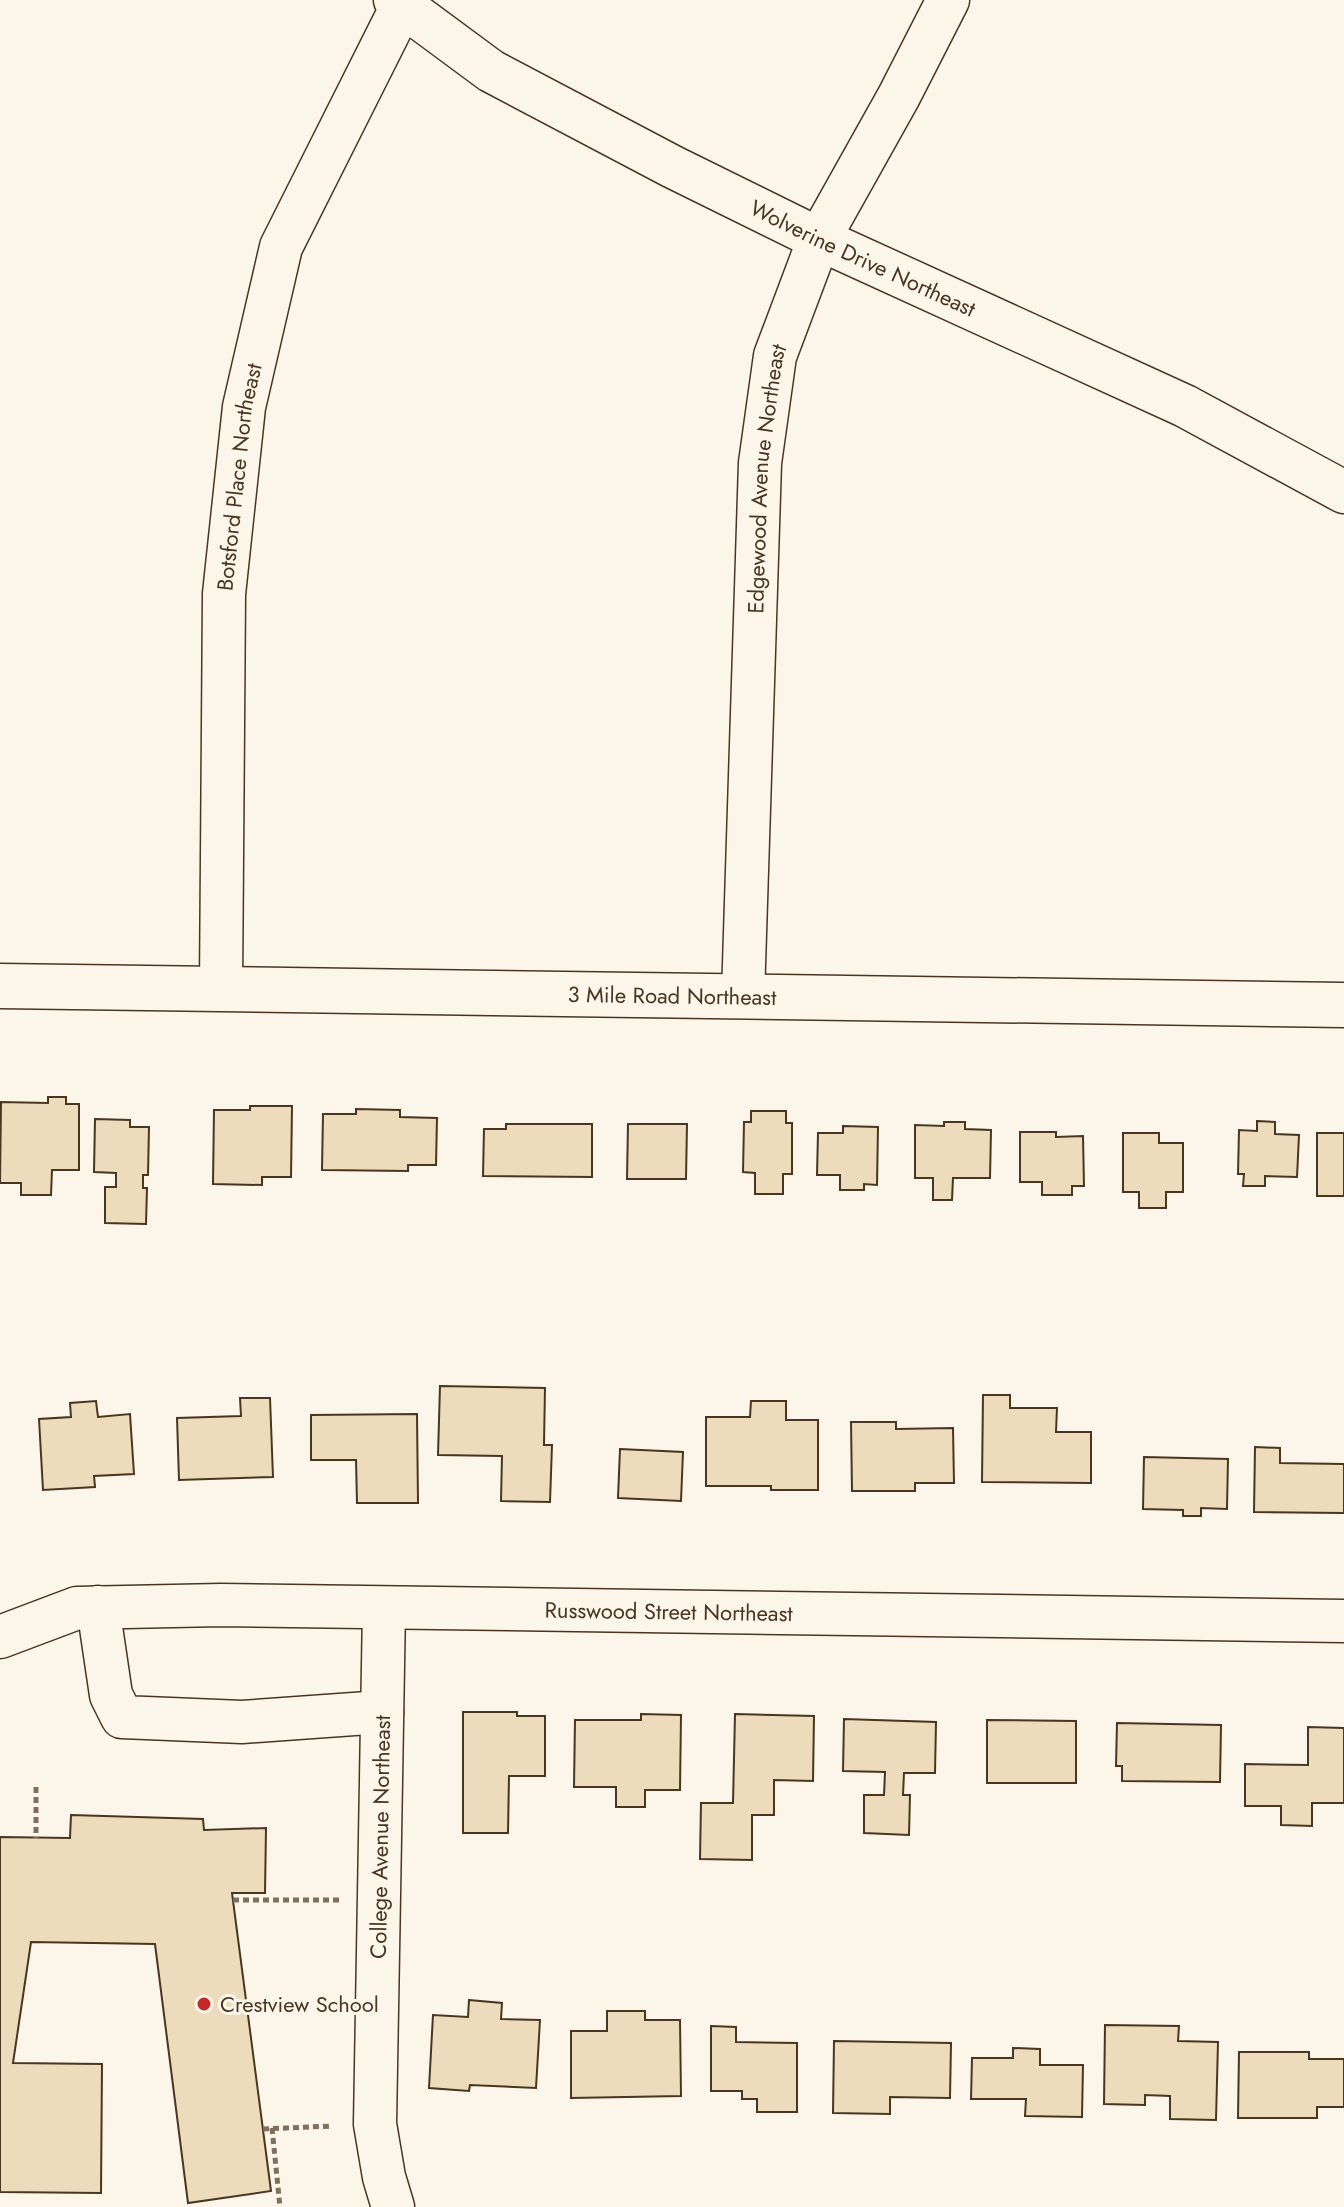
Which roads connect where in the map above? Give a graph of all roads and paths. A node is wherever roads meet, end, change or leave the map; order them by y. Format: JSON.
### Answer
{"nodes":[{"id":1,"x":948,"y":0,"type":"edge"},
{"id":2,"x":401,"y":2,"type":"edge"},
{"id":3,"x":819,"y":239,"type":"junction"},
{"id":4,"x":1344,"y":492,"type":"edge"},
{"id":5,"x":0,"y":986,"type":"edge"},
{"id":6,"x":221,"y":988,"type":"junction"},
{"id":7,"x":743,"y":996,"type":"junction"},
{"id":8,"x":1344,"y":1005,"type":"edge"},
{"id":9,"x":98,"y":1607,"type":"junction"},
{"id":10,"x":384,"y":1608,"type":"junction"},
{"id":11,"x":1344,"y":1621,"type":"edge"},
{"id":12,"x":0,"y":1637,"type":"edge"},
{"id":13,"x":382,"y":1712,"type":"junction"},
{"id":14,"x":36,"y":1787,"type":"dead end"},
{"id":15,"x":36,"y":1838,"type":"dead end"},
{"id":16,"x":233,"y":1900,"type":"dead end"},
{"id":17,"x":339,"y":1900,"type":"dead end"},
{"id":18,"x":332,"y":2126,"type":"dead end"},
{"id":19,"x":272,"y":2128,"type":"junction"},
{"id":20,"x":263,"y":2129,"type":"dead end"},
{"id":21,"x":280,"y":2207,"type":"edge"},
{"id":22,"x":393,"y":2207,"type":"edge"}],
"edges":[{"from":1,"to":3,"type":"street","name":"Edgewood Avenue Northeast"},
{"from":2,"to":3,"type":"street","name":"Wolverine Drive Northeast"},
{"from":2,"to":6,"type":"street","name":"Botsford Place Northeast"},
{"from":3,"to":4,"type":"street","name":"Wolverine Drive Northeast"},
{"from":3,"to":7,"type":"street","name":"Edgewood Avenue Northeast"},
{"from":5,"to":6,"type":"main road","name":"3 Mile Road Northeast"},
{"from":6,"to":7,"type":"main road","name":"3 Mile Road Northeast"},
{"from":7,"to":8,"type":"main road","name":"3 Mile Road Northeast"},
{"from":9,"to":10,"type":"street","name":"Russwood Street Northeast"},
{"from":9,"to":12,"type":"street","name":"Russwood Street Northeast"},
{"from":9,"to":13,"type":"street"},
{"from":10,"to":11,"type":"street","name":"Russwood Street Northeast"},
{"from":10,"to":13,"type":"street","name":"College Avenue Northeast"},
{"from":13,"to":22,"type":"street","name":"College Avenue Northeast"},
{"from":14,"to":15,"type":"path"},
{"from":16,"to":17,"type":"path"},
{"from":18,"to":19,"type":"path"},
{"from":19,"to":20,"type":"path"},
{"from":19,"to":21,"type":"path"}]}
